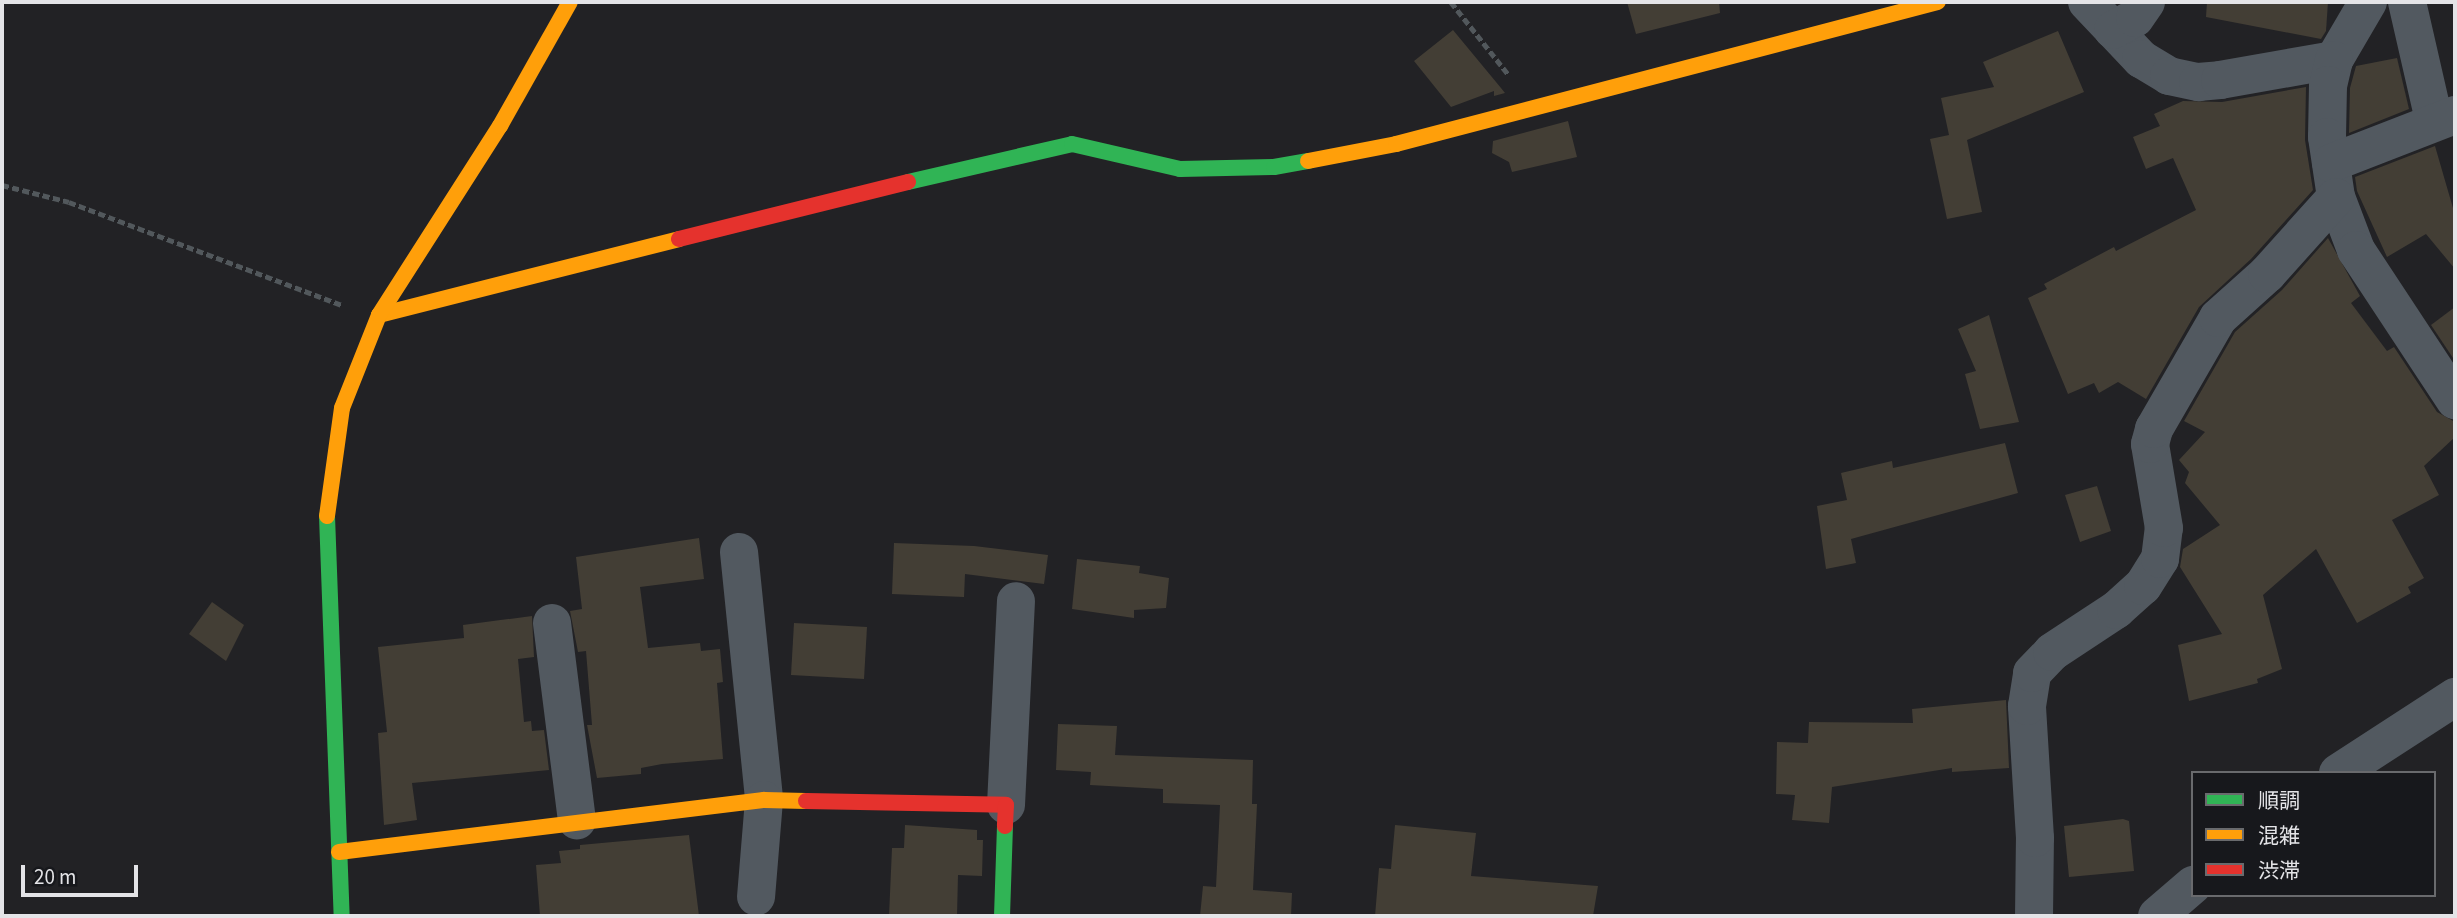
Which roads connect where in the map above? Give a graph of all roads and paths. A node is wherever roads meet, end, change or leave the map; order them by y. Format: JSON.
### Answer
{"nodes":[{"id":1,"x":570,"y":2,"type":"edge"},
{"id":2,"x":1451,"y":2,"type":"edge"},
{"id":3,"x":1938,"y":2,"type":"edge"},
{"id":4,"x":2087,"y":2,"type":"edge"},
{"id":5,"x":2146,"y":2,"type":"edge"},
{"id":6,"x":2368,"y":2,"type":"edge"},
{"id":7,"x":2407,"y":2,"type":"edge"},
{"id":8,"x":2113,"y":30,"type":"junction"},
{"id":9,"x":2334,"y":60,"type":"junction"},
{"id":10,"x":1531,"y":106,"type":"junction"},
{"id":11,"x":2444,"y":118,"type":"edge"},
{"id":12,"x":2333,"y":180,"type":"junction"},
{"id":13,"x":2,"y":185,"type":"edge"},
{"id":14,"x":379,"y":315,"type":"junction"},
{"id":15,"x":2455,"y":400,"type":"edge"},
{"id":16,"x":739,"y":552,"type":"dead end"},
{"id":17,"x":1016,"y":601,"type":"dead end"},
{"id":18,"x":552,"y":623,"type":"dead end"},
{"id":19,"x":2455,"y":697,"type":"edge"},
{"id":20,"x":2341,"y":771,"type":"edge"},
{"id":21,"x":764,"y":800,"type":"junction"},
{"id":22,"x":1006,"y":805,"type":"junction"},
{"id":23,"x":577,"y":820,"type":"junction"},
{"id":24,"x":339,"y":852,"type":"junction"},
{"id":25,"x":2191,"y":887,"type":"edge"},
{"id":26,"x":755,"y":897,"type":"dead end"},
{"id":27,"x":342,"y":916,"type":"edge"},
{"id":28,"x":1002,"y":916,"type":"edge"},
{"id":29,"x":2034,"y":916,"type":"edge"},
{"id":30,"x":2157,"y":916,"type":"edge"}],
"edges":[{"from":1,"to":14,"type":"street"},
{"from":2,"to":10,"type":"path"},
{"from":3,"to":10,"type":"street"},
{"from":4,"to":8,"type":"street"},
{"from":5,"to":8,"type":"street"},
{"from":6,"to":9,"type":"street"},
{"from":7,"to":11,"type":"street"},
{"from":8,"to":9,"type":"street"},
{"from":9,"to":12,"type":"street"},
{"from":10,"to":14,"type":"street"},
{"from":11,"to":12,"type":"street"},
{"from":12,"to":15,"type":"street"},
{"from":12,"to":29,"type":"street"},
{"from":13,"to":14,"type":"path"},
{"from":14,"to":24,"type":"street"},
{"from":16,"to":21,"type":"street"},
{"from":17,"to":22,"type":"street"},
{"from":18,"to":23,"type":"street"},
{"from":19,"to":20,"type":"street"},
{"from":21,"to":22,"type":"street"},
{"from":21,"to":23,"type":"street"},
{"from":21,"to":26,"type":"street"},
{"from":22,"to":28,"type":"street"},
{"from":23,"to":24,"type":"street"},
{"from":24,"to":27,"type":"street"},
{"from":25,"to":30,"type":"street"}]}
